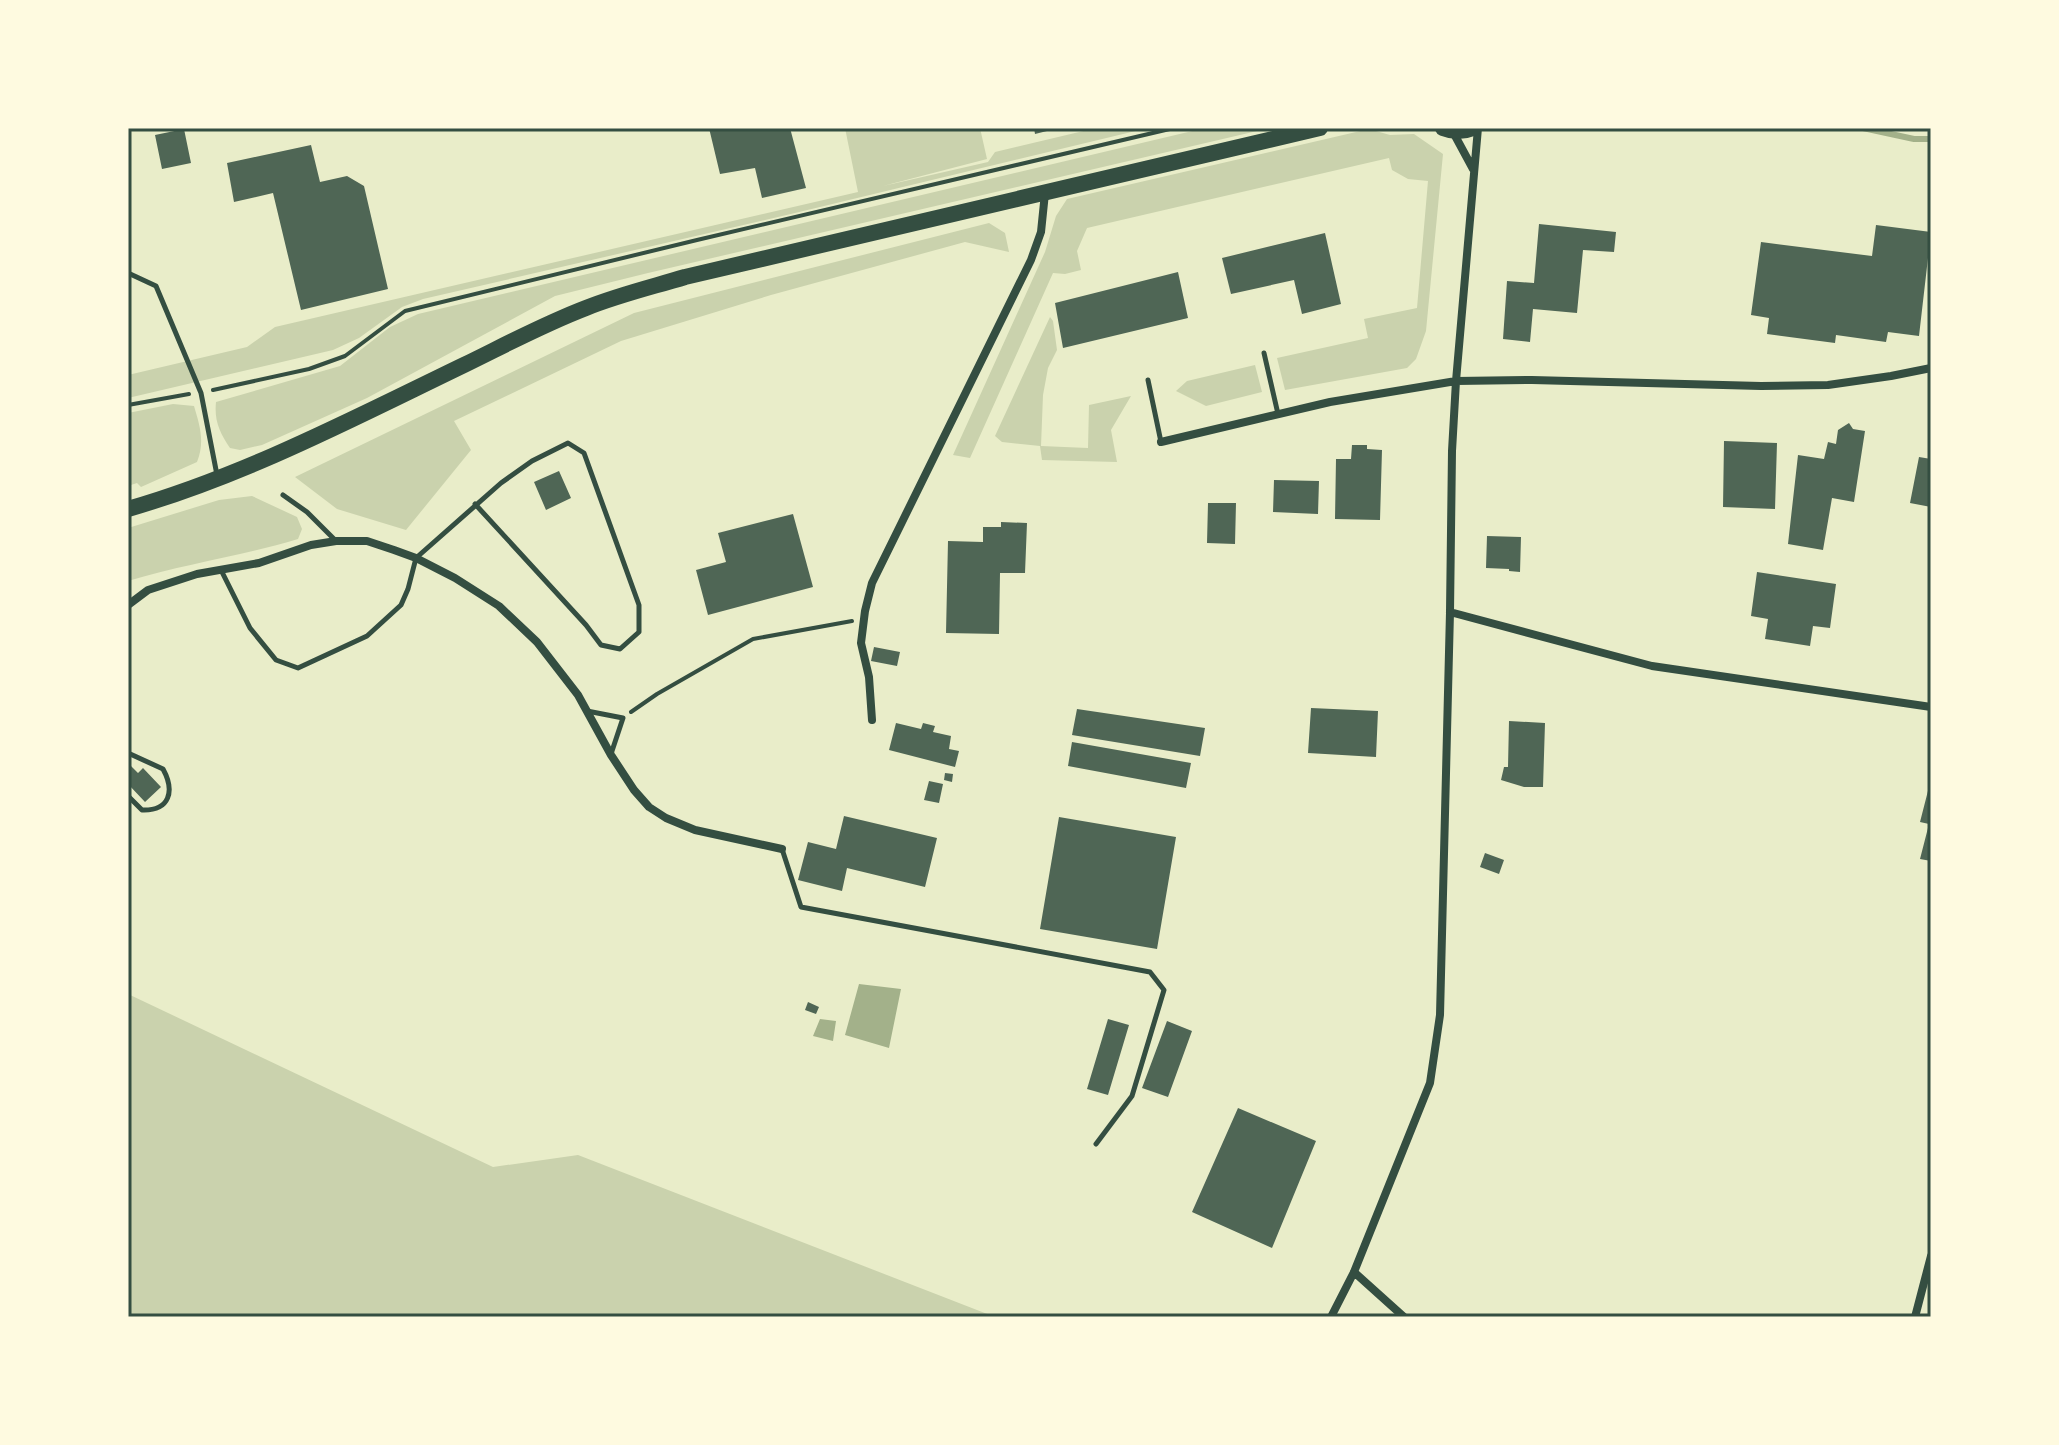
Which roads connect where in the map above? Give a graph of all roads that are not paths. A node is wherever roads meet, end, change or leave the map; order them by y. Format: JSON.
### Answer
{"nodes":[{"id":1,"x":1320,"y":128,"type":"edge"},
{"id":2,"x":1476,"y":128,"type":"edge"},
{"id":3,"x":1448,"y":130,"type":"edge"},
{"id":4,"x":1474,"y":172,"type":"junction"},
{"id":5,"x":1045,"y":193,"type":"junction"},
{"id":6,"x":128,"y":273,"type":"edge"},
{"id":7,"x":1264,"y":353,"type":"dead end"},
{"id":8,"x":1931,"y":368,"type":"edge"},
{"id":9,"x":1148,"y":380,"type":"dead end"},
{"id":10,"x":1456,"y":381,"type":"junction"},
{"id":11,"x":1278,"y":414,"type":"junction"},
{"id":12,"x":1161,"y":442,"type":"joint"},
{"id":13,"x":218,"y":480,"type":"junction"},
{"id":14,"x":283,"y":495,"type":"dead end"},
{"id":15,"x":475,"y":504,"type":"junction"},
{"id":16,"x":128,"y":509,"type":"edge"},
{"id":17,"x":336,"y":541,"type":"junction"},
{"id":18,"x":416,"y":558,"type":"junction"},
{"id":19,"x":221,"y":570,"type":"junction"},
{"id":20,"x":128,"y":605,"type":"edge"},
{"id":21,"x":1450,"y":612,"type":"junction"},
{"id":22,"x":1931,"y":707,"type":"edge"},
{"id":23,"x":587,"y":711,"type":"junction"},
{"id":24,"x":872,"y":720,"type":"dead end"},
{"id":25,"x":128,"y":753,"type":"edge"},
{"id":26,"x":611,"y":755,"type":"junction"},
{"id":27,"x":128,"y":796,"type":"edge"},
{"id":28,"x":782,"y":849,"type":"joint"},
{"id":29,"x":1096,"y":1144,"type":"dead end"},
{"id":30,"x":1931,"y":1256,"type":"edge"},
{"id":31,"x":1354,"y":1272,"type":"junction"},
{"id":32,"x":1331,"y":1317,"type":"edge"},
{"id":33,"x":1404,"y":1317,"type":"edge"},
{"id":34,"x":1915,"y":1317,"type":"edge"}],
"edges":[{"from":1,"to":5,"type":"main road"},
{"from":2,"to":3,"type":"main road"},
{"from":2,"to":4,"type":"street"},
{"from":3,"to":4,"type":"street"},
{"from":4,"to":10,"type":"street"},
{"from":5,"to":13,"type":"main road"},
{"from":5,"to":24,"type":"street"},
{"from":6,"to":13,"type":"lane"},
{"from":7,"to":11,"type":"lane"},
{"from":8,"to":10,"type":"street"},
{"from":9,"to":12,"type":"lane"},
{"from":10,"to":11,"type":"street"},
{"from":10,"to":21,"type":"street"},
{"from":11,"to":12,"type":"street"},
{"from":13,"to":16,"type":"main road"},
{"from":14,"to":17,"type":"lane"},
{"from":15,"to":15,"type":"lane"},
{"from":15,"to":18,"type":"lane"},
{"from":17,"to":18,"type":"street"},
{"from":17,"to":19,"type":"street"},
{"from":18,"to":19,"type":"lane"},
{"from":18,"to":23,"type":"street"},
{"from":19,"to":20,"type":"street"},
{"from":21,"to":22,"type":"street"},
{"from":21,"to":31,"type":"street"},
{"from":23,"to":26,"type":"street"},
{"from":23,"to":26,"type":"lane"},
{"from":25,"to":27,"type":"lane"},
{"from":26,"to":28,"type":"street"},
{"from":28,"to":29,"type":"lane"},
{"from":30,"to":34,"type":"street"},
{"from":31,"to":32,"type":"street"},
{"from":31,"to":33,"type":"street"}]}
